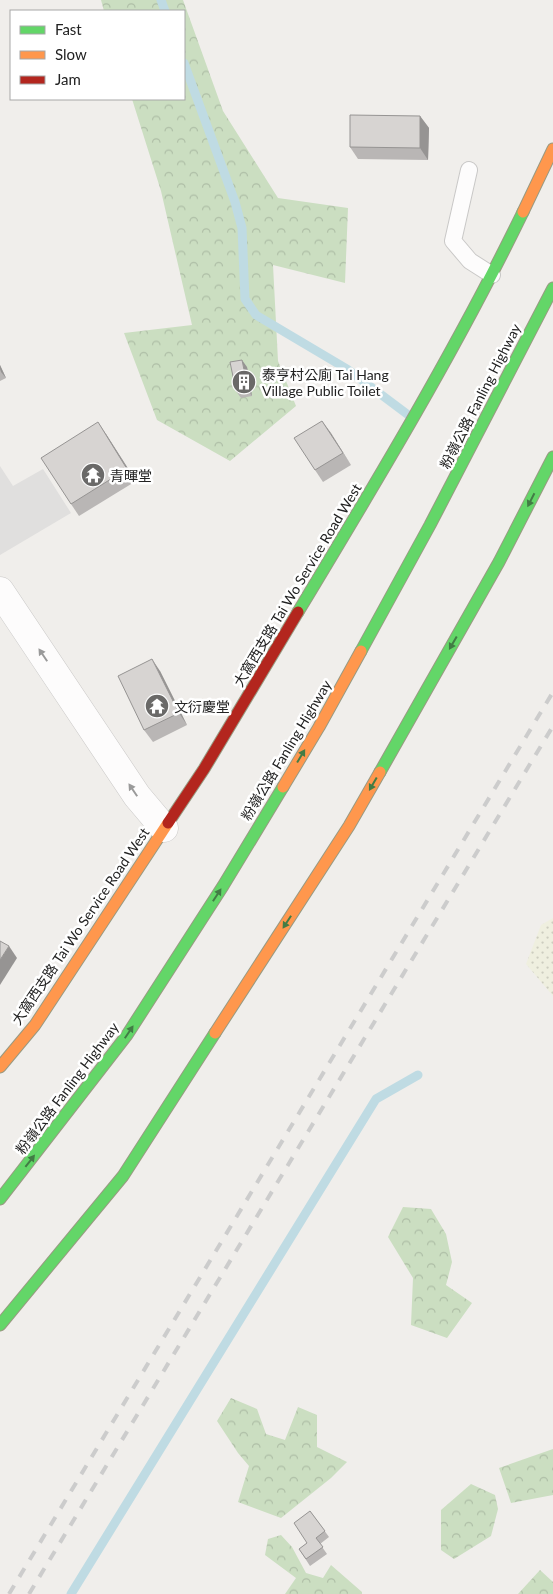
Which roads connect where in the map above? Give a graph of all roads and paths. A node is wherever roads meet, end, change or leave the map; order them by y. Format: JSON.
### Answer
{"nodes":[{"id":1,"x":553,"y":149,"type":"edge"},
{"id":2,"x":469,"y":170,"type":"dead end"},
{"id":3,"x":492,"y":275,"type":"junction"},
{"id":4,"x":553,"y":288,"type":"edge"},
{"id":5,"x":553,"y":457,"type":"edge"},
{"id":6,"x":0,"y":591,"type":"edge"},
{"id":7,"x":164,"y":828,"type":"junction"},
{"id":8,"x":0,"y":1067,"type":"edge"},
{"id":9,"x":0,"y":1199,"type":"edge"},
{"id":10,"x":0,"y":1325,"type":"edge"}],
"edges":[{"from":1,"to":3,"type":"main road","name":"大窩西支路 Tai Wo Service Road West"},
{"from":2,"to":3,"type":"lane"},
{"from":3,"to":7,"type":"main road","name":"大窩西支路 Tai Wo Service Road West"},
{"from":9,"to":4,"type":"main road","name":"粉嶺公路 Fanling Highway","one_way":true},
{"from":5,"to":10,"type":"main road","one_way":true},
{"from":7,"to":6,"type":"street","one_way":true},
{"from":7,"to":8,"type":"main road","name":"大窩西支路 Tai Wo Service Road West"}]}
